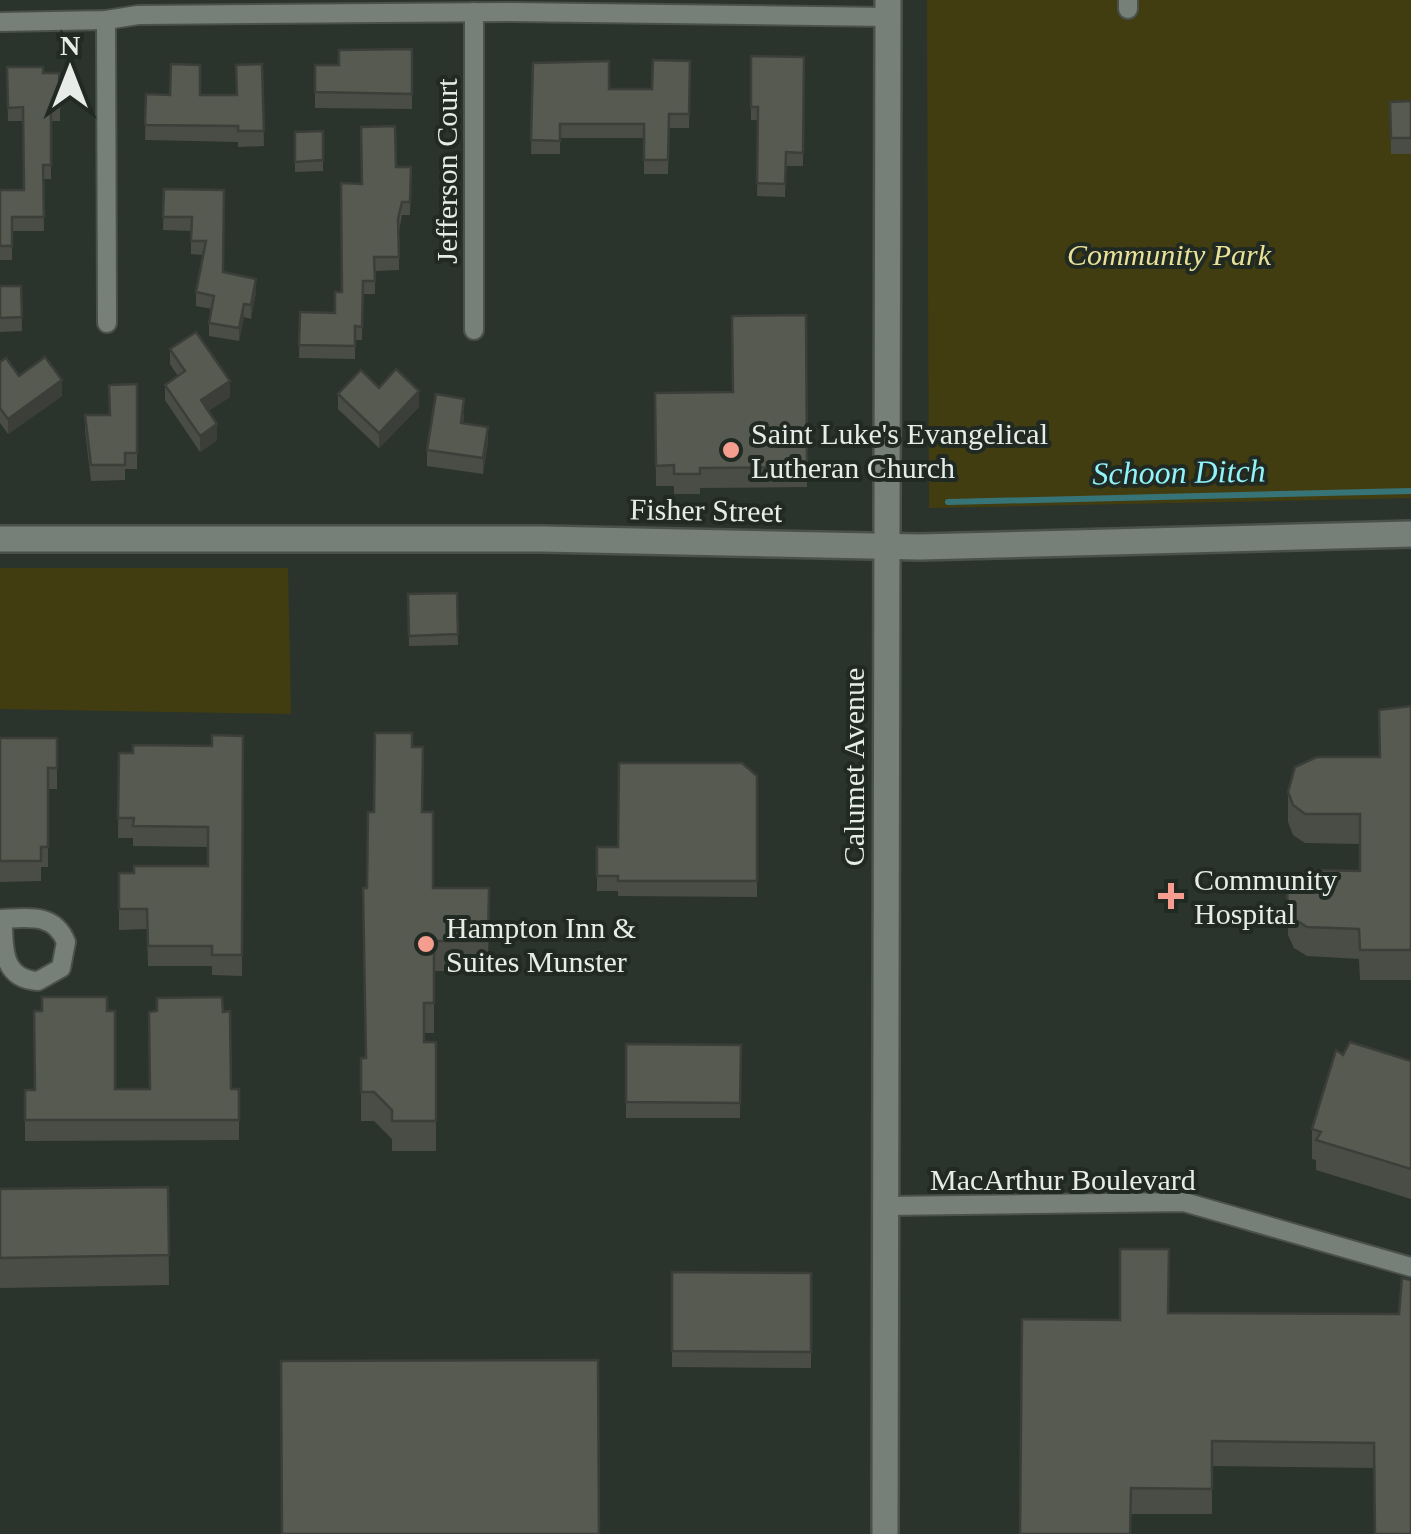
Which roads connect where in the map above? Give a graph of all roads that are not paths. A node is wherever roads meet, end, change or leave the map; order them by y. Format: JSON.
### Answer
{"nodes":[{"id":1,"x":510,"y":6,"type":"edge"},
{"id":2,"x":138,"y":8,"type":"edge"},
{"id":3,"x":888,"y":8,"type":"edge"},
{"id":4,"x":474,"y":12,"type":"junction"},
{"id":5,"x":106,"y":20,"type":"junction"},
{"id":6,"x":0,"y":22,"type":"edge"},
{"id":7,"x":108,"y":323,"type":"dead end"},
{"id":8,"x":474,"y":330,"type":"dead end"},
{"id":9,"x":1411,"y":534,"type":"edge"},
{"id":10,"x":0,"y":539,"type":"edge"},
{"id":11,"x":884,"y":546,"type":"junction"},
{"id":12,"x":886,"y":1206,"type":"junction"},
{"id":13,"x":1411,"y":1266,"type":"edge"},
{"id":14,"x":885,"y":1534,"type":"edge"}],
"edges":[{"from":1,"to":3,"type":"street"},
{"from":1,"to":4,"type":"street"},
{"from":2,"to":4,"type":"street"},
{"from":2,"to":5,"type":"street"},
{"from":3,"to":11,"type":"main road","name":"Calumet Avenue"},
{"from":4,"to":8,"type":"street","name":"Jefferson Court"},
{"from":5,"to":6,"type":"street"},
{"from":5,"to":7,"type":"street"},
{"from":9,"to":11,"type":"main road","name":"Fisher Street"},
{"from":10,"to":11,"type":"main road","name":"Fisher Street"},
{"from":11,"to":12,"type":"main road","name":"Calumet Avenue"},
{"from":12,"to":13,"type":"street","name":"MacArthur Boulevard"},
{"from":12,"to":14,"type":"main road","name":"Calumet Avenue"}]}
